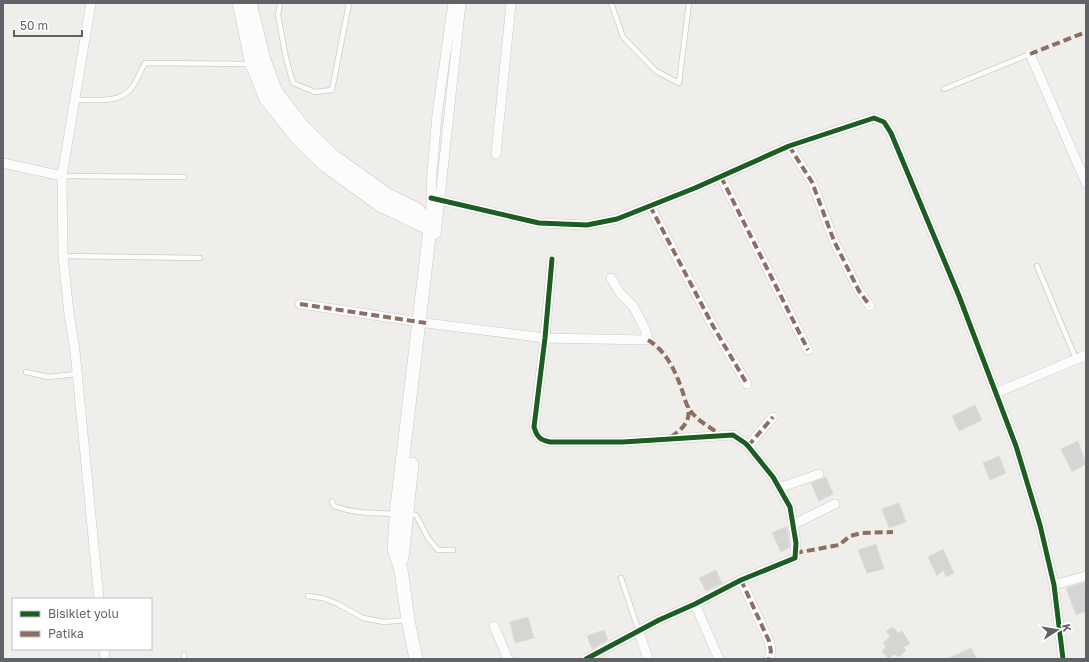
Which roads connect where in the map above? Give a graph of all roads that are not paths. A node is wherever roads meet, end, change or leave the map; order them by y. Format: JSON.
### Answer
{"nodes":[{"id":1,"x":91,"y":3,"type":"edge"},
{"id":2,"x":239,"y":3,"type":"edge"},
{"id":3,"x":250,"y":3,"type":"edge"},
{"id":4,"x":280,"y":3,"type":"edge"},
{"id":5,"x":349,"y":3,"type":"edge"},
{"id":6,"x":454,"y":3,"type":"edge"},
{"id":7,"x":461,"y":3,"type":"edge"},
{"id":8,"x":511,"y":3,"type":"edge"},
{"id":9,"x":611,"y":3,"type":"edge"},
{"id":10,"x":688,"y":3,"type":"edge"},
{"id":11,"x":1030,"y":54,"type":"joint"},
{"id":12,"x":258,"y":62,"type":"junction"},
{"id":13,"x":944,"y":89,"type":"dead end"},
{"id":14,"x":75,"y":100,"type":"junction"},
{"id":15,"x":789,"y":146,"type":"junction"},
{"id":16,"x":496,"y":154,"type":"dead end"},
{"id":17,"x":3,"y":163,"type":"edge"},
{"id":18,"x":62,"y":176,"type":"junction"},
{"id":19,"x":184,"y":177,"type":"dead end"},
{"id":20,"x":721,"y":177,"type":"junction"},
{"id":21,"x":1086,"y":183,"type":"edge"},
{"id":22,"x":435,"y":199,"type":"junction"},
{"id":23,"x":650,"y":206,"type":"junction"},
{"id":24,"x":433,"y":232,"type":"junction"},
{"id":25,"x":63,"y":256,"type":"junction"},
{"id":26,"x":200,"y":258,"type":"dead end"},
{"id":27,"x":552,"y":259,"type":"dead end"},
{"id":28,"x":1036,"y":266,"type":"dead end"},
{"id":29,"x":611,"y":278,"type":"dead end"},
{"id":30,"x":300,"y":304,"type":"dead end"},
{"id":31,"x":870,"y":306,"type":"dead end"},
{"id":32,"x":422,"y":323,"type":"junction"},
{"id":33,"x":545,"y":338,"type":"junction"},
{"id":34,"x":808,"y":350,"type":"dead end"},
{"id":35,"x":1086,"y":355,"type":"edge"},
{"id":36,"x":1076,"y":359,"type":"junction"},
{"id":37,"x":26,"y":372,"type":"dead end"},
{"id":38,"x":77,"y":374,"type":"junction"},
{"id":39,"x":747,"y":384,"type":"dead end"},
{"id":40,"x":996,"y":394,"type":"junction"},
{"id":41,"x":773,"y":417,"type":"dead end"},
{"id":42,"x":748,"y":446,"type":"junction"},
{"id":43,"x":819,"y":474,"type":"dead end"},
{"id":44,"x":779,"y":488,"type":"junction"},
{"id":45,"x":332,"y":500,"type":"dead end"},
{"id":46,"x":836,"y":504,"type":"dead end"},
{"id":47,"x":402,"y":514,"type":"junction"},
{"id":48,"x":794,"y":524,"type":"junction"},
{"id":49,"x":453,"y":550,"type":"dead end"},
{"id":50,"x":1086,"y":576,"type":"edge"},
{"id":51,"x":621,"y":578,"type":"dead end"},
{"id":52,"x":741,"y":580,"type":"junction"},
{"id":53,"x":1054,"y":585,"type":"junction"},
{"id":54,"x":308,"y":596,"type":"dead end"},
{"id":55,"x":99,"y":598,"type":"edge"},
{"id":56,"x":695,"y":604,"type":"junction"},
{"id":57,"x":408,"y":620,"type":"junction"},
{"id":58,"x":494,"y":626,"type":"dead end"},
{"id":59,"x":639,"y":632,"type":"junction"},
{"id":60,"x":1062,"y":658,"type":"edge"},
{"id":61,"x":416,"y":659,"type":"edge"},
{"id":62,"x":508,"y":659,"type":"edge"},
{"id":63,"x":586,"y":659,"type":"edge"},
{"id":64,"x":648,"y":659,"type":"edge"},
{"id":65,"x":719,"y":659,"type":"edge"},
{"id":66,"x":769,"y":659,"type":"edge"}],
"edges":[{"from":1,"to":14,"type":"street"},
{"from":2,"to":12,"type":"street"},
{"from":3,"to":12,"type":"street"},
{"from":4,"to":5,"type":"lane"},
{"from":6,"to":22,"type":"street"},
{"from":7,"to":22,"type":"street"},
{"from":8,"to":16,"type":"street"},
{"from":9,"to":10,"type":"lane"},
{"from":11,"to":13,"type":"lane"},
{"from":11,"to":21,"type":"street"},
{"from":12,"to":14,"type":"lane"},
{"from":12,"to":24,"type":"street"},
{"from":14,"to":18,"type":"street"},
{"from":15,"to":20,"type":"street"},
{"from":15,"to":31,"type":"street"},
{"from":15,"to":40,"type":"street"},
{"from":17,"to":18,"type":"street"},
{"from":18,"to":19,"type":"lane"},
{"from":18,"to":25,"type":"street"},
{"from":20,"to":23,"type":"street"},
{"from":20,"to":34,"type":"street"},
{"from":22,"to":23,"type":"street"},
{"from":22,"to":24,"type":"street"},
{"from":23,"to":39,"type":"street"},
{"from":24,"to":32,"type":"street"},
{"from":25,"to":26,"type":"lane"},
{"from":25,"to":38,"type":"street"},
{"from":27,"to":33,"type":"street"},
{"from":28,"to":36,"type":"lane"},
{"from":29,"to":33,"type":"street"},
{"from":30,"to":32,"type":"street"},
{"from":32,"to":33,"type":"street"},
{"from":32,"to":47,"type":"street"},
{"from":33,"to":42,"type":"street"},
{"from":35,"to":36,"type":"street"},
{"from":36,"to":40,"type":"street"},
{"from":37,"to":38,"type":"lane"},
{"from":38,"to":55,"type":"street"},
{"from":40,"to":53,"type":"street"},
{"from":41,"to":42,"type":"street"},
{"from":42,"to":44,"type":"street"},
{"from":43,"to":44,"type":"street"},
{"from":44,"to":48,"type":"street"},
{"from":45,"to":47,"type":"lane"},
{"from":46,"to":48,"type":"street"},
{"from":47,"to":49,"type":"lane"},
{"from":47,"to":57,"type":"street"},
{"from":48,"to":52,"type":"street"},
{"from":50,"to":53,"type":"street"},
{"from":51,"to":59,"type":"lane"},
{"from":52,"to":56,"type":"street"},
{"from":52,"to":66,"type":"street"},
{"from":53,"to":60,"type":"street"},
{"from":54,"to":57,"type":"lane"},
{"from":56,"to":59,"type":"street"},
{"from":56,"to":65,"type":"street"},
{"from":57,"to":61,"type":"street"},
{"from":58,"to":62,"type":"street"},
{"from":59,"to":63,"type":"street"},
{"from":59,"to":64,"type":"street"}]}
